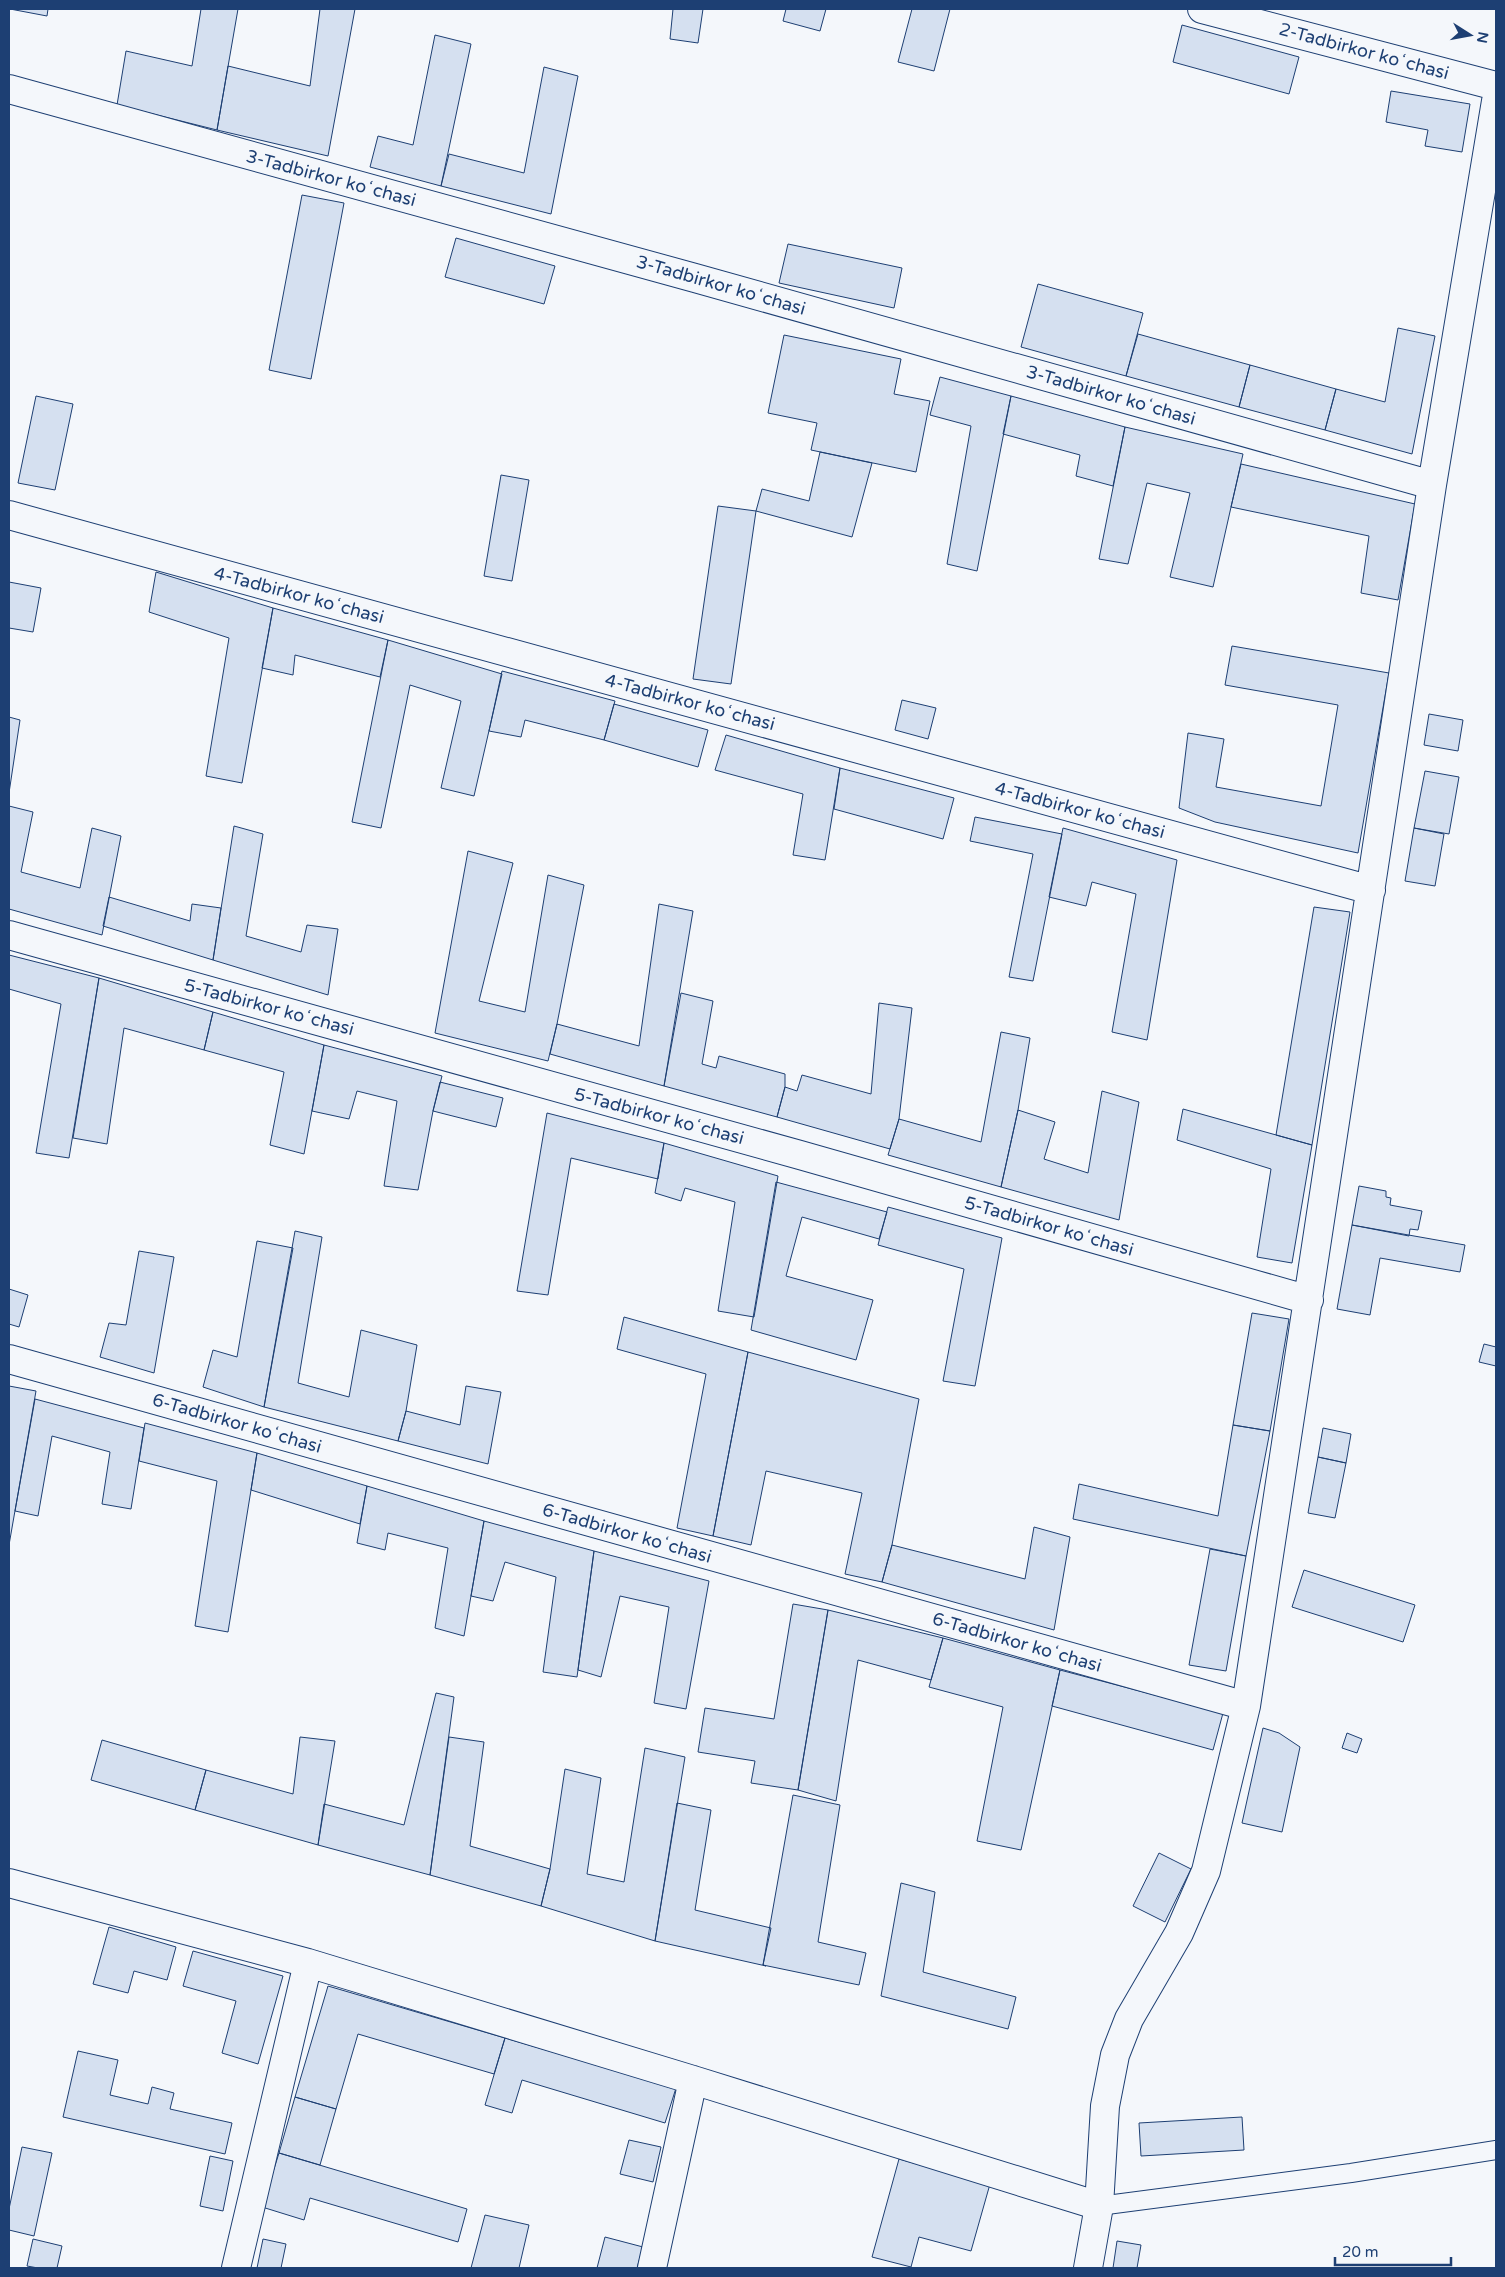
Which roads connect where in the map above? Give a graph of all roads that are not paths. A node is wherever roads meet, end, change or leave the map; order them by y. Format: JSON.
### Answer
{"nodes":[{"id":1,"x":1202,"y":9,"type":"edge"},
{"id":2,"x":1496,"y":86,"type":"edge"},
{"id":3,"x":9,"y":89,"type":"edge"},
{"id":4,"x":1496,"y":101,"type":"edge"},
{"id":5,"x":1432,"y":485,"type":"junction"},
{"id":6,"x":9,"y":514,"type":"edge"},
{"id":7,"x":1371,"y":890,"type":"junction"},
{"id":8,"x":9,"y":935,"type":"edge"},
{"id":9,"x":1309,"y":1300,"type":"junction"},
{"id":10,"x":9,"y":1359,"type":"edge"},
{"id":11,"x":1246,"y":1706,"type":"junction"},
{"id":12,"x":9,"y":1883,"type":"edge"},
{"id":13,"x":308,"y":1964,"type":"junction"},
{"id":14,"x":694,"y":2080,"type":"junction"},
{"id":15,"x":1496,"y":2150,"type":"edge"},
{"id":16,"x":1099,"y":2206,"type":"junction"},
{"id":17,"x":236,"y":2268,"type":"edge"},
{"id":18,"x":652,"y":2268,"type":"edge"},
{"id":19,"x":1088,"y":2268,"type":"edge"}],
"edges":[{"from":1,"to":2,"type":"street","name":"2-Tadbirkor koʻchasi"},
{"from":3,"to":5,"type":"street","name":"3-Tadbirkor koʻchasi"},
{"from":4,"to":5,"type":"street"},
{"from":5,"to":7,"type":"street"},
{"from":6,"to":7,"type":"street","name":"4-Tadbirkor koʻchasi"},
{"from":7,"to":9,"type":"street"},
{"from":8,"to":9,"type":"street","name":"5-Tadbirkor koʻchasi"},
{"from":9,"to":11,"type":"street"},
{"from":10,"to":11,"type":"street","name":"6-Tadbirkor koʻchasi"},
{"from":11,"to":16,"type":"street"},
{"from":12,"to":13,"type":"street"},
{"from":13,"to":14,"type":"street"},
{"from":13,"to":17,"type":"street"},
{"from":14,"to":16,"type":"street"},
{"from":14,"to":18,"type":"street"},
{"from":15,"to":16,"type":"lane"},
{"from":16,"to":19,"type":"street"}]}
